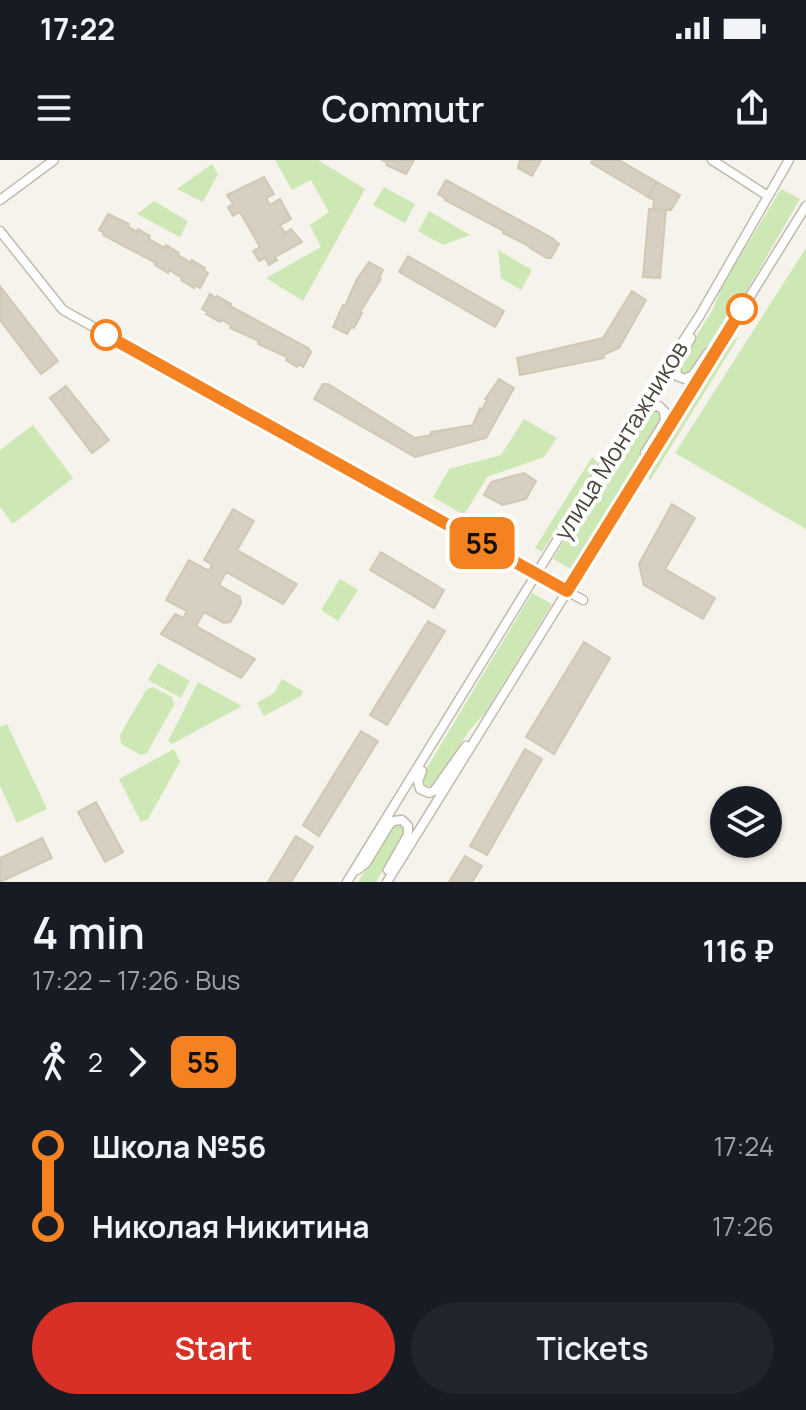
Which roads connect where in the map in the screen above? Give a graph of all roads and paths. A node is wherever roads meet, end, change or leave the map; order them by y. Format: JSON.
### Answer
{"nodes":[{"id":1,"x":54,"y":160,"type":"edge"},
{"id":2,"x":712,"y":160,"type":"edge"},
{"id":3,"x":789,"y":160,"type":"edge"},
{"id":4,"x":768,"y":196,"type":"junction"},
{"id":5,"x":0,"y":200,"type":"edge"},
{"id":6,"x":806,"y":206,"type":"edge"},
{"id":7,"x":0,"y":231,"type":"edge"},
{"id":8,"x":700,"y":315,"type":"junction"},
{"id":9,"x":733,"y":324,"type":"junction"},
{"id":10,"x":614,"y":449,"type":"junction"},
{"id":11,"x":639,"y":473,"type":"junction"},
{"id":12,"x":537,"y":574,"type":"junction"},
{"id":13,"x":567,"y":591,"type":"junction"},
{"id":14,"x":583,"y":600,"type":"dead end"},
{"id":15,"x":443,"y":727,"type":"junction"},
{"id":16,"x":482,"y":729,"type":"junction"},
{"id":17,"x":349,"y":878,"type":"edge"},
{"id":18,"x":386,"y":882,"type":"edge"}],
"edges":[{"from":1,"to":5,"type":"street"},
{"from":2,"to":4,"type":"street"},
{"from":3,"to":4,"type":"street","name":"улица Монтажников"},
{"from":4,"to":8,"type":"street","name":"улица Монтажников"},
{"from":6,"to":9,"type":"street","name":"улица Монтажников"},
{"from":7,"to":12,"type":"street"},
{"from":8,"to":9,"type":"street"},
{"from":8,"to":10,"type":"street","name":"улица Монтажников"},
{"from":9,"to":11,"type":"street","name":"улица Монтажников"},
{"from":10,"to":11,"type":"street"},
{"from":10,"to":12,"type":"street","name":"улица Монтажников"},
{"from":11,"to":13,"type":"street","name":"улица Монтажников"},
{"from":12,"to":13,"type":"street"},
{"from":12,"to":15,"type":"street","name":"улица Монтажников"},
{"from":13,"to":14,"type":"street"},
{"from":13,"to":16,"type":"street","name":"улица Монтажников"},
{"from":15,"to":16,"type":"street"},
{"from":15,"to":17,"type":"street","name":"улица Монтажников"},
{"from":16,"to":18,"type":"street","name":"улица Монтажников"},
{"from":17,"to":18,"type":"street"}]}
